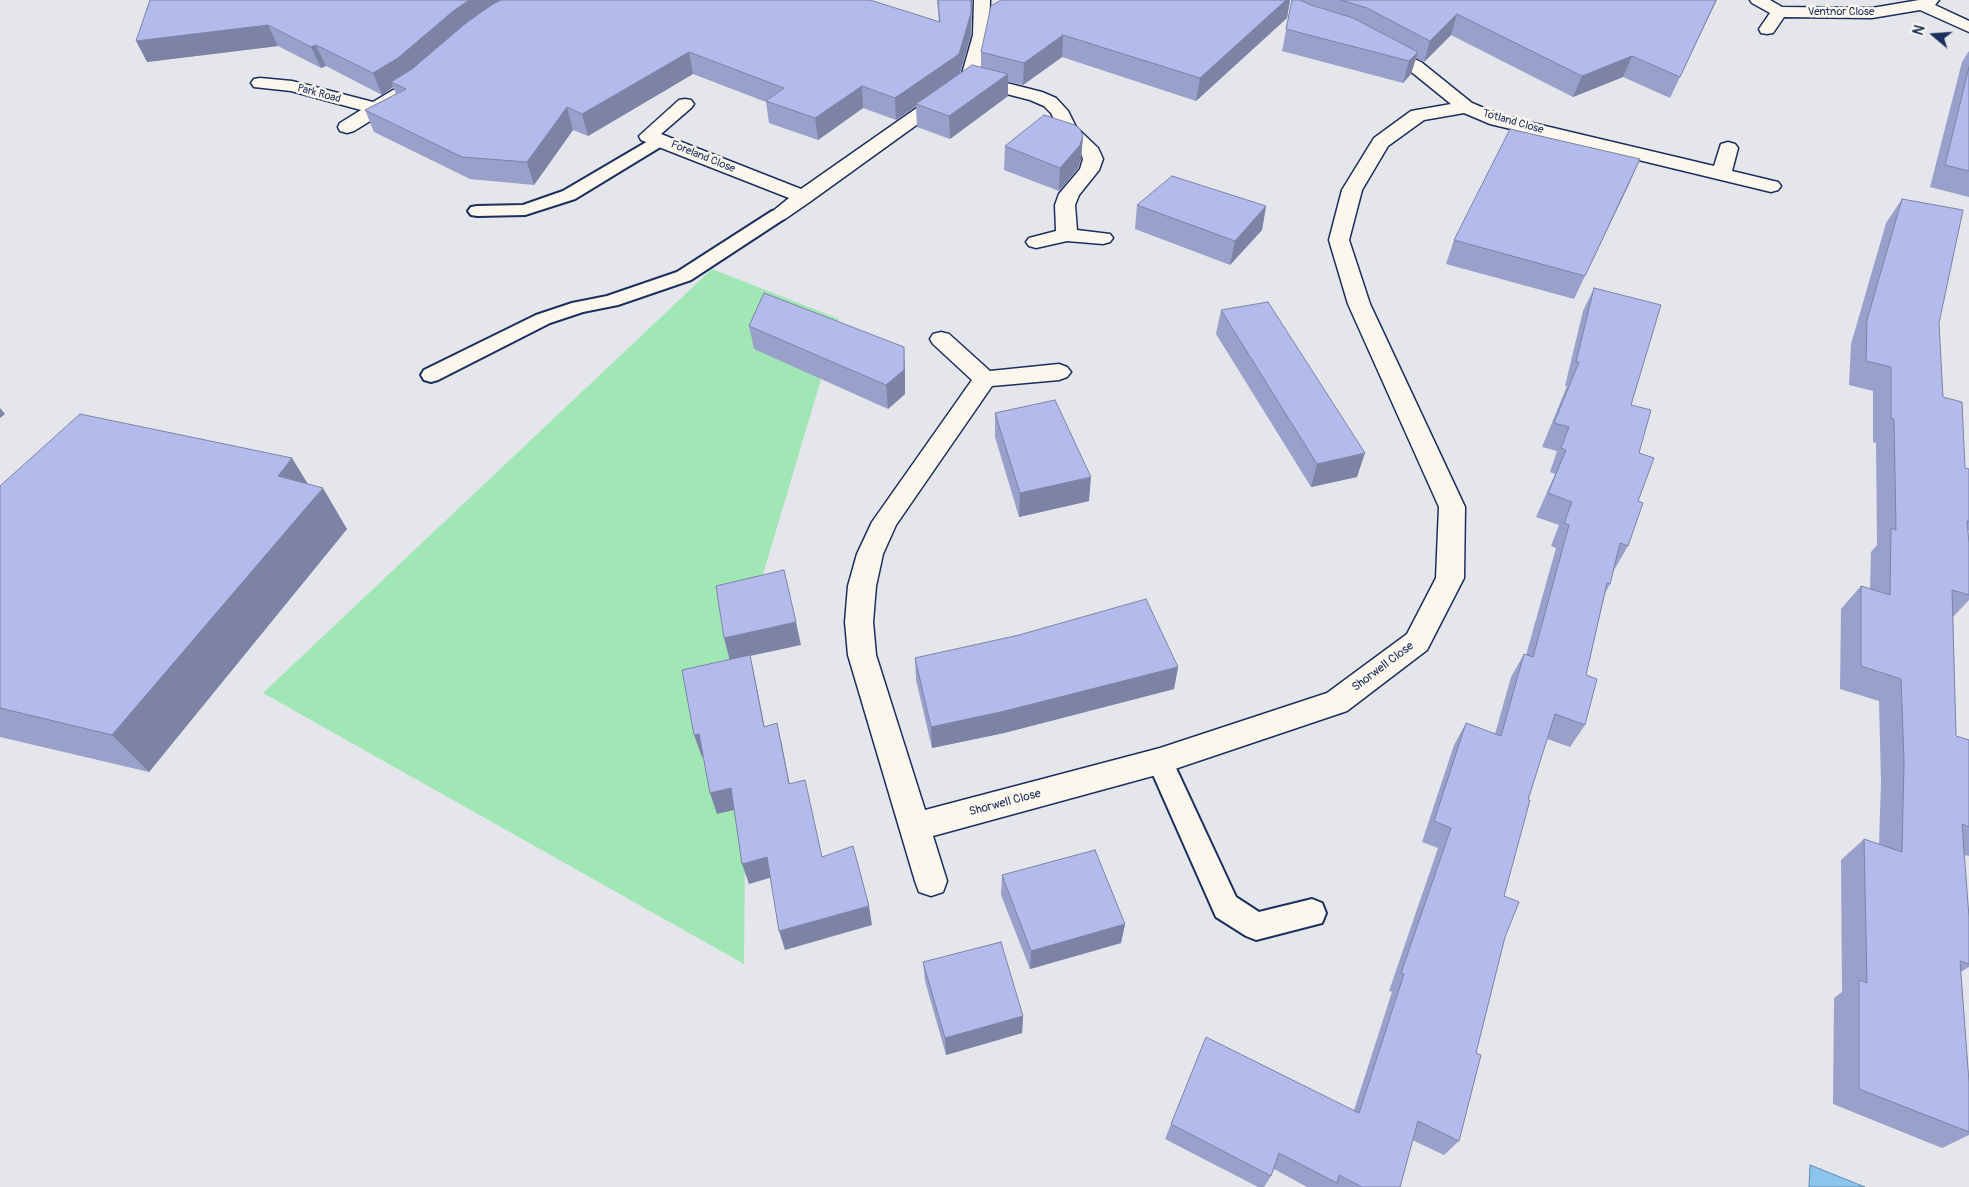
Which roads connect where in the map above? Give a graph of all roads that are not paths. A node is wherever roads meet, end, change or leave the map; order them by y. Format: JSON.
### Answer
{"nodes":[{"id":1,"x":982,"y":0,"type":"edge"},
{"id":2,"x":1758,"y":0,"type":"edge"},
{"id":3,"x":1926,"y":2,"type":"edge"},
{"id":4,"x":1779,"y":12,"type":"junction"},
{"id":5,"x":1969,"y":27,"type":"edge"},
{"id":6,"x":1767,"y":29,"type":"dead end"},
{"id":7,"x":1363,"y":39,"type":"edge"},
{"id":8,"x":969,"y":79,"type":"junction"},
{"id":9,"x":260,"y":83,"type":"dead end"},
{"id":10,"x":413,"y":85,"type":"edge"},
{"id":11,"x":685,"y":104,"type":"dead end"},
{"id":12,"x":1466,"y":107,"type":"junction"},
{"id":13,"x":376,"y":109,"type":"junction"},
{"id":14,"x":347,"y":127,"type":"dead end"},
{"id":15,"x":661,"y":140,"type":"junction"},
{"id":16,"x":1728,"y":148,"type":"dead end"},
{"id":17,"x":1722,"y":174,"type":"junction"},
{"id":18,"x":1771,"y":186,"type":"dead end"},
{"id":19,"x":804,"y":197,"type":"junction"},
{"id":20,"x":476,"y":211,"type":"dead end"},
{"id":21,"x":778,"y":215,"type":"joint"},
{"id":22,"x":1067,"y":235,"type":"junction"},
{"id":23,"x":1103,"y":238,"type":"dead end"},
{"id":24,"x":1036,"y":242,"type":"dead end"},
{"id":25,"x":940,"y":339,"type":"dead end"},
{"id":26,"x":1060,"y":372,"type":"dead end"},
{"id":27,"x":431,"y":375,"type":"dead end"},
{"id":28,"x":985,"y":379,"type":"junction"},
{"id":29,"x":1160,"y":761,"type":"junction"},
{"id":30,"x":916,"y":827,"type":"junction"},
{"id":31,"x":931,"y":881,"type":"dead end"},
{"id":32,"x":1312,"y":913,"type":"dead end"}],
"edges":[{"from":1,"to":8,"type":"street"},
{"from":2,"to":4,"type":"street","name":"Ventnor Close"},
{"from":3,"to":4,"type":"street","name":"Ventnor Close"},
{"from":3,"to":5,"type":"street"},
{"from":4,"to":6,"type":"street"},
{"from":7,"to":12,"type":"street","name":"Totland Close"},
{"from":8,"to":19,"type":"street"},
{"from":8,"to":22,"type":"street"},
{"from":9,"to":13,"type":"street","name":"Park Road"},
{"from":10,"to":13,"type":"street"},
{"from":11,"to":15,"type":"street","name":"Foreland Close"},
{"from":12,"to":17,"type":"street","name":"Totland Close"},
{"from":12,"to":29,"type":"street","name":"Shorwell Close"},
{"from":13,"to":14,"type":"street"},
{"from":15,"to":19,"type":"street","name":"Foreland Close"},
{"from":15,"to":20,"type":"lane"},
{"from":16,"to":17,"type":"street"},
{"from":17,"to":18,"type":"street","name":"Totland Close"},
{"from":19,"to":21,"type":"street"},
{"from":21,"to":27,"type":"lane"},
{"from":22,"to":23,"type":"street"},
{"from":22,"to":24,"type":"street"},
{"from":25,"to":28,"type":"street"},
{"from":26,"to":28,"type":"street"},
{"from":28,"to":30,"type":"street"},
{"from":29,"to":30,"type":"street","name":"Shorwell Close"},
{"from":29,"to":32,"type":"lane"},
{"from":30,"to":31,"type":"street"}]}
